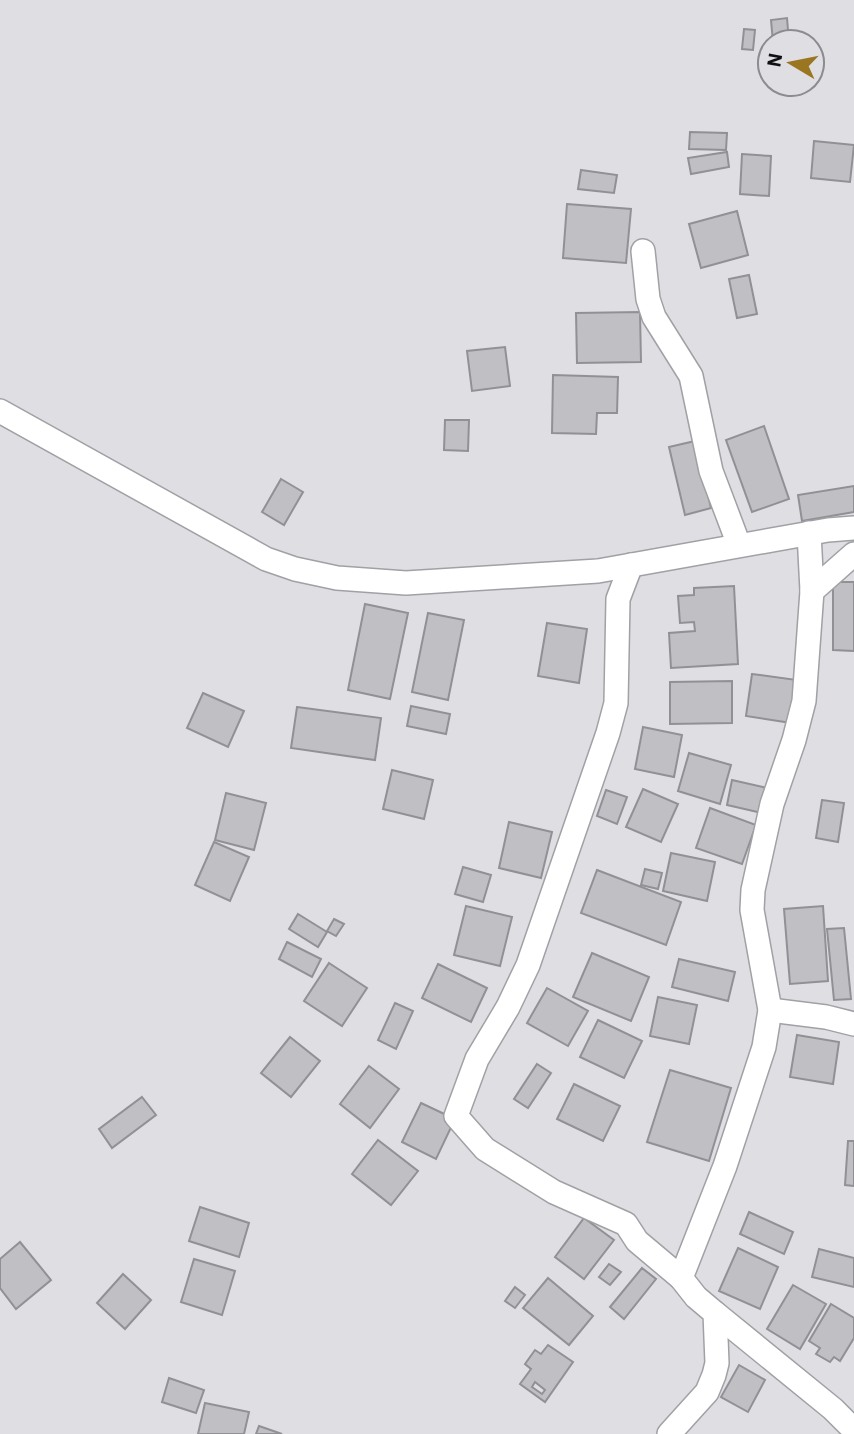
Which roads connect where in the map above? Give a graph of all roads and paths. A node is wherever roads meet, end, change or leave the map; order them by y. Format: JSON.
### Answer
{"nodes":[{"id":1,"x":643,"y":251,"type":"dead end"},
{"id":2,"x":0,"y":411,"type":"edge"},
{"id":3,"x":854,"y":528,"type":"edge"},
{"id":4,"x":809,"y":533,"type":"junction"},
{"id":5,"x":739,"y":545,"type":"junction"},
{"id":6,"x":854,"y":554,"type":"edge"},
{"id":7,"x":631,"y":565,"type":"junction"},
{"id":8,"x":811,"y":591,"type":"junction"},
{"id":9,"x":771,"y":1010,"type":"junction"},
{"id":10,"x":854,"y":1024,"type":"edge"},
{"id":11,"x":681,"y":1278,"type":"junction"},
{"id":12,"x":715,"y":1313,"type":"junction"},
{"id":13,"x":854,"y":1430,"type":"edge"},
{"id":14,"x":669,"y":1434,"type":"edge"}],
"edges":[{"from":1,"to":5,"type":"street"},
{"from":2,"to":7,"type":"street"},
{"from":3,"to":4,"type":"street"},
{"from":4,"to":5,"type":"street"},
{"from":4,"to":8,"type":"street"},
{"from":5,"to":7,"type":"street"},
{"from":6,"to":8,"type":"street"},
{"from":7,"to":11,"type":"street"},
{"from":8,"to":9,"type":"street"},
{"from":9,"to":10,"type":"street"},
{"from":9,"to":11,"type":"street"},
{"from":11,"to":12,"type":"street"},
{"from":12,"to":13,"type":"street"},
{"from":12,"to":14,"type":"street"}]}
